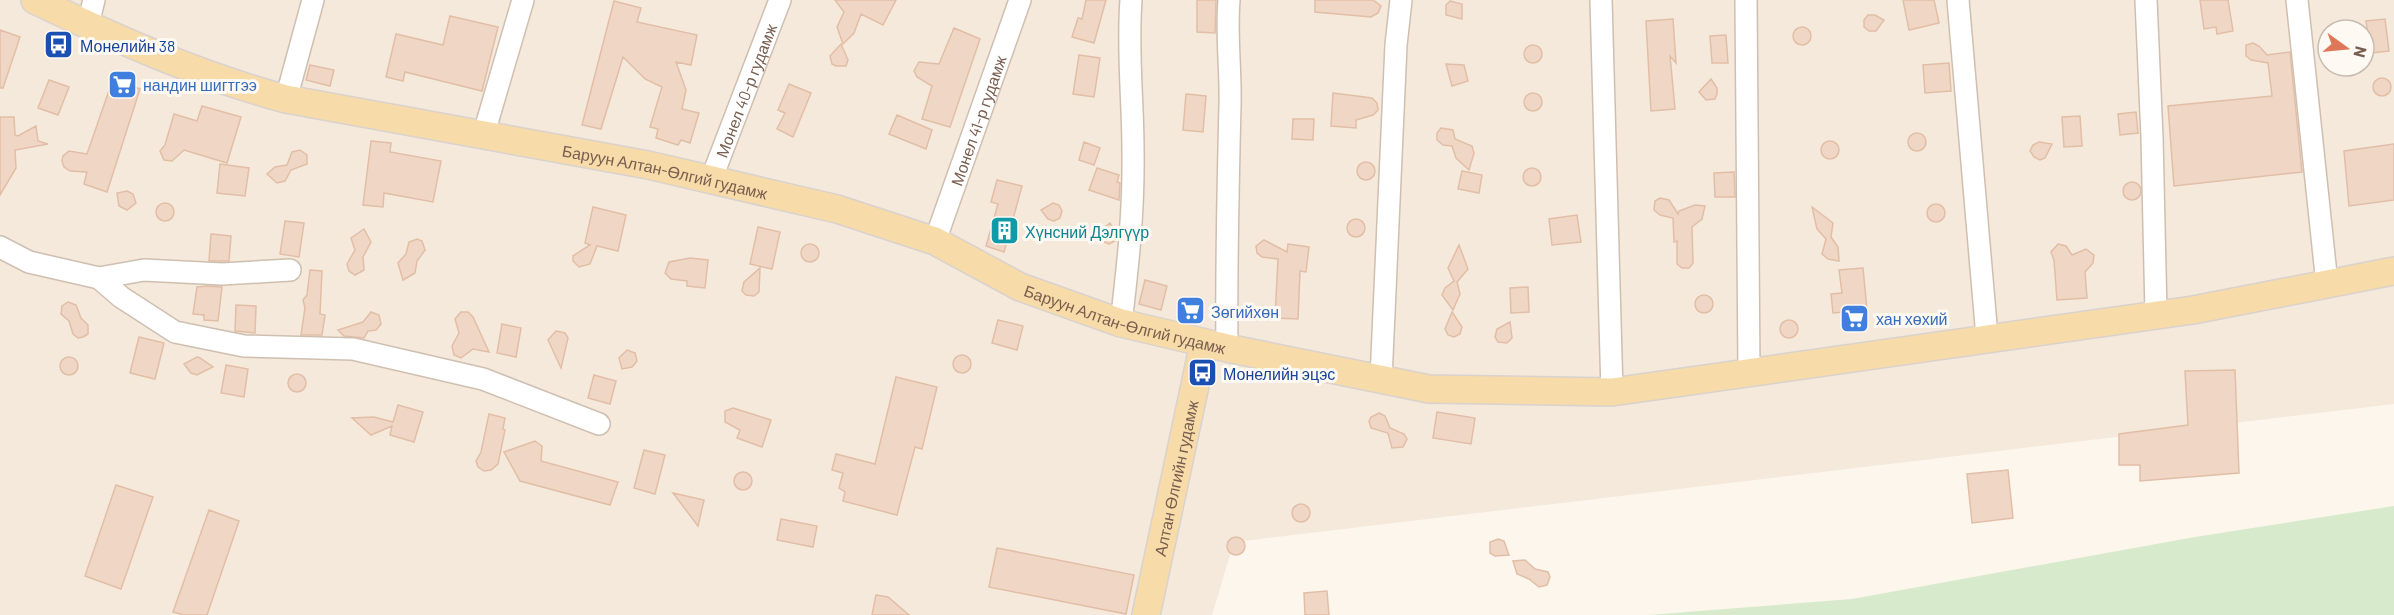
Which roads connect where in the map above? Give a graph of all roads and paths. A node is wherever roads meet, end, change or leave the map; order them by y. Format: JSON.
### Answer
{"nodes":[{"id":1,"x":35,"y":0,"type":"edge"},
{"id":2,"x":314,"y":0,"type":"edge"},
{"id":3,"x":523,"y":0,"type":"edge"},
{"id":4,"x":780,"y":0,"type":"edge"},
{"id":5,"x":1020,"y":0,"type":"edge"},
{"id":6,"x":1131,"y":0,"type":"edge"},
{"id":7,"x":1229,"y":0,"type":"edge"},
{"id":8,"x":1401,"y":0,"type":"edge"},
{"id":9,"x":1601,"y":0,"type":"edge"},
{"id":10,"x":1746,"y":0,"type":"edge"},
{"id":11,"x":1958,"y":0,"type":"edge"},
{"id":12,"x":2146,"y":0,"type":"edge"},
{"id":13,"x":2297,"y":0,"type":"edge"},
{"id":14,"x":91,"y":12,"type":"edge"},
{"id":15,"x":286,"y":99,"type":"junction"},
{"id":16,"x":484,"y":133,"type":"junction"},
{"id":17,"x":711,"y":180,"type":"junction"},
{"id":18,"x":935,"y":241,"type":"junction"},
{"id":19,"x":0,"y":247,"type":"edge"},
{"id":20,"x":290,"y":270,"type":"dead end"},
{"id":21,"x":2394,"y":271,"type":"edge"},
{"id":22,"x":99,"y":278,"type":"junction"},
{"id":23,"x":2327,"y":284,"type":"junction"},
{"id":24,"x":2156,"y":314,"type":"junction"},
{"id":25,"x":1121,"y":323,"type":"junction"},
{"id":26,"x":1987,"y":337,"type":"junction"},
{"id":27,"x":1215,"y":346,"type":"junction"},
{"id":28,"x":1749,"y":372,"type":"junction"},
{"id":29,"x":1381,"y":379,"type":"junction"},
{"id":30,"x":1612,"y":392,"type":"junction"},
{"id":31,"x":599,"y":424,"type":"dead end"},
{"id":32,"x":1146,"y":615,"type":"edge"}],
"edges":[{"from":1,"to":14,"type":"main road","name":"Баруун Алтан-Өлгий гудамж"},
{"from":2,"to":15,"type":"street"},
{"from":3,"to":16,"type":"street"},
{"from":4,"to":17,"type":"street","name":"Монел 40-р гудамж"},
{"from":5,"to":18,"type":"street","name":"Монел 41-р гудамж"},
{"from":6,"to":25,"type":"street"},
{"from":7,"to":27,"type":"street"},
{"from":8,"to":29,"type":"street"},
{"from":9,"to":30,"type":"street"},
{"from":10,"to":28,"type":"street"},
{"from":11,"to":26,"type":"street"},
{"from":12,"to":24,"type":"street"},
{"from":13,"to":23,"type":"street"},
{"from":14,"to":15,"type":"main road","name":"Баруун Алтан-Өлгий гудамж"},
{"from":15,"to":16,"type":"main road","name":"Баруун Алтан-Өлгий гудамж"},
{"from":16,"to":17,"type":"main road","name":"Баруун Алтан-Өлгий гудамж"},
{"from":17,"to":18,"type":"main road","name":"Баруун Алтан-Өлгий гудамж"},
{"from":18,"to":25,"type":"main road","name":"Баруун Алтан-Өлгий гудамж"},
{"from":19,"to":22,"type":"street"},
{"from":20,"to":22,"type":"street"},
{"from":21,"to":23,"type":"main road","name":"Баруун Алтан-Өлгий гудамж"},
{"from":22,"to":31,"type":"street"},
{"from":23,"to":24,"type":"main road","name":"Баруун Алтан-Өлгий гудамж"},
{"from":24,"to":26,"type":"main road","name":"Баруун Алтан-Өлгий гудамж"},
{"from":25,"to":27,"type":"main road","name":"Баруун Алтан-Өлгий гудамж"},
{"from":26,"to":28,"type":"main road","name":"Баруун Алтан-Өлгий гудамж"},
{"from":27,"to":29,"type":"main road","name":"Баруун Алтан-Өлгий гудамж"},
{"from":27,"to":32,"type":"main road","name":"Алтан Өлгийн гудамж"},
{"from":28,"to":30,"type":"main road","name":"Баруун Алтан-Өлгий гудамж"},
{"from":29,"to":30,"type":"main road","name":"Баруун Алтан-Өлгий гудамж"}]}
